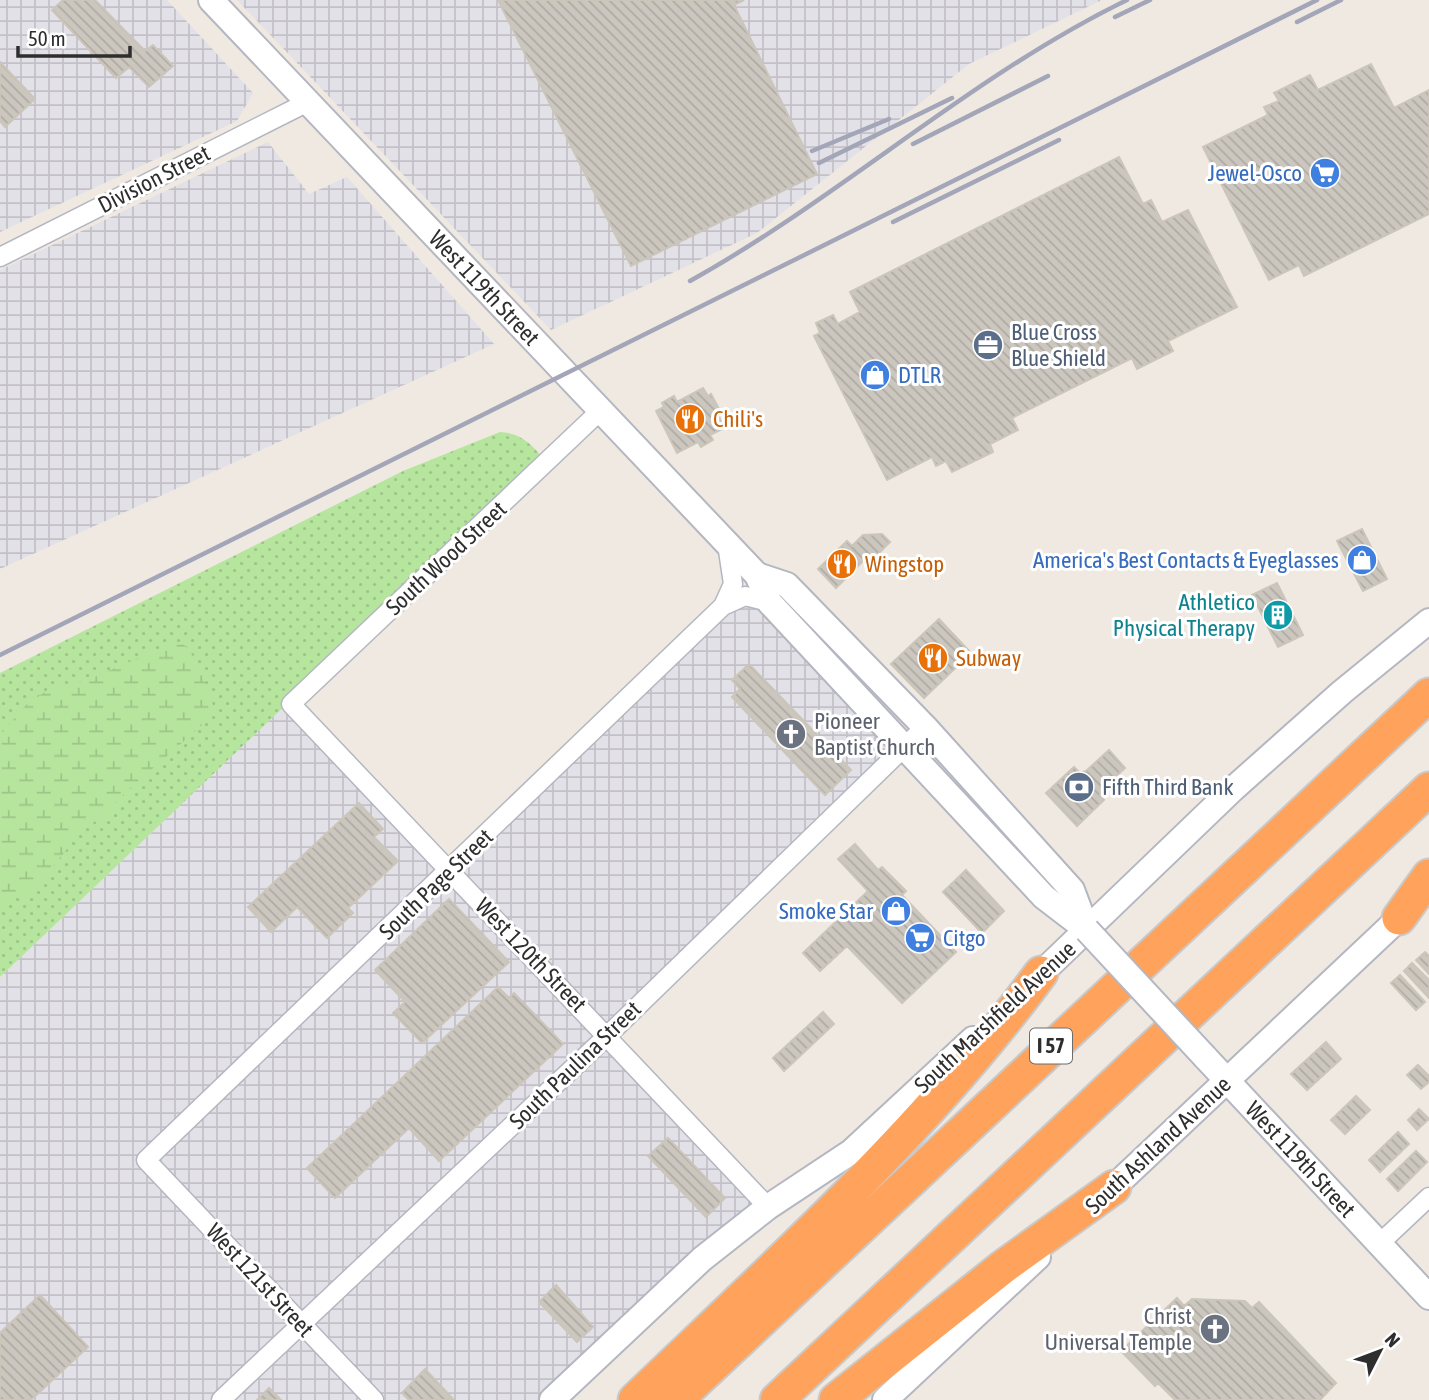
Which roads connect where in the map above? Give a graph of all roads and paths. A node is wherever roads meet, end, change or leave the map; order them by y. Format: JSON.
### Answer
{"nodes":[{"id":1,"x":211,"y":0,"type":"edge"},
{"id":2,"x":308,"y":102,"type":"junction"},
{"id":3,"x":0,"y":257,"type":"edge"},
{"id":4,"x":600,"y":411,"type":"junction"},
{"id":5,"x":727,"y":544,"type":"junction"},
{"id":6,"x":757,"y":575,"type":"junction"},
{"id":7,"x":769,"y":602,"type":"junction"},
{"id":8,"x":723,"y":606,"type":"junction"},
{"id":9,"x":1429,"y":621,"type":"edge"},
{"id":10,"x":1429,"y":695,"type":"edge"},
{"id":11,"x":291,"y":704,"type":"joint"},
{"id":12,"x":925,"y":727,"type":"junction"},
{"id":13,"x":905,"y":747,"type":"junction"},
{"id":14,"x":1429,"y":789,"type":"edge"},
{"id":15,"x":450,"y":870,"type":"junction"},
{"id":16,"x":1429,"y":876,"type":"edge"},
{"id":17,"x":1429,"y":890,"type":"edge"},
{"id":18,"x":1399,"y":918,"type":"junction"},
{"id":19,"x":1087,"y":930,"type":"junction"},
{"id":20,"x":1041,"y":973,"type":"junction"},
{"id":21,"x":608,"y":1035,"type":"junction"},
{"id":22,"x":1227,"y":1081,"type":"junction"},
{"id":23,"x":146,"y":1160,"type":"joint"},
{"id":24,"x":1114,"y":1186,"type":"junction"},
{"id":25,"x":1429,"y":1197,"type":"edge"},
{"id":26,"x":768,"y":1207,"type":"junction"},
{"id":27,"x":1379,"y":1244,"type":"junction"},
{"id":28,"x":1429,"y":1297,"type":"edge"},
{"id":29,"x":301,"y":1324,"type":"junction"},
{"id":30,"x":894,"y":1397,"type":"edge"},
{"id":31,"x":221,"y":1400,"type":"edge"},
{"id":32,"x":374,"y":1400,"type":"edge"},
{"id":33,"x":552,"y":1400,"type":"edge"},
{"id":34,"x":635,"y":1400,"type":"edge"},
{"id":35,"x":676,"y":1400,"type":"edge"},
{"id":36,"x":777,"y":1400,"type":"edge"},
{"id":37,"x":836,"y":1400,"type":"edge"}],
"edges":[{"from":1,"to":2,"type":"street","name":"West 119th Street"},
{"from":2,"to":3,"type":"street","name":"Division Street"},
{"from":2,"to":4,"type":"street","name":"West 119th Street"},
{"from":4,"to":5,"type":"street","name":"West 119th Street"},
{"from":4,"to":11,"type":"street","name":"South Wood Street"},
{"from":5,"to":6,"type":"street","name":"West 119th Street"},
{"from":5,"to":8,"type":"street"},
{"from":6,"to":7,"type":"street","name":"West 119th Street"},
{"from":6,"to":12,"type":"street","name":"West 119th Street"},
{"from":7,"to":8,"type":"street"},
{"from":7,"to":13,"type":"street","name":"West 119th Street"},
{"from":8,"to":15,"type":"street","name":"South Page Street"},
{"from":9,"to":19,"type":"street","name":"South Marshfield Avenue"},
{"from":10,"to":35,"type":"highway","number":"I 57"},
{"from":11,"to":15,"type":"street","name":"West 120th Street"},
{"from":12,"to":13,"type":"street","name":"South Paulina Street"},
{"from":12,"to":19,"type":"street","name":"West 119th Street"},
{"from":13,"to":19,"type":"street","name":"West 119th Street"},
{"from":13,"to":21,"type":"street","name":"South Paulina Street"},
{"from":14,"to":36,"type":"highway"},
{"from":15,"to":21,"type":"street","name":"West 120th Street"},
{"from":15,"to":23,"type":"street","name":"South Page Street"},
{"from":16,"to":18,"type":"highway"},
{"from":17,"to":18,"type":"street","name":"South Ashland Avenue"},
{"from":18,"to":22,"type":"street","name":"South Ashland Avenue"},
{"from":19,"to":20,"type":"street","name":"South Marshfield Avenue"},
{"from":19,"to":22,"type":"street","name":"West 119th Street","bridge":true},
{"from":20,"to":26,"type":"street","name":"South Marshfield Avenue"},
{"from":20,"to":34,"type":"highway"},
{"from":21,"to":26,"type":"street","name":"West 120th Street"},
{"from":21,"to":29,"type":"street","name":"South Paulina Street"},
{"from":22,"to":24,"type":"street","name":"South Ashland Avenue"},
{"from":22,"to":27,"type":"street","name":"West 119th Street"},
{"from":23,"to":29,"type":"street","name":"West 121st Street"},
{"from":24,"to":30,"type":"street","name":"South Ashland Avenue"},
{"from":24,"to":37,"type":"highway"},
{"from":25,"to":27,"type":"street"},
{"from":26,"to":33,"type":"street","name":"South Marshfield Avenue"},
{"from":27,"to":28,"type":"street","name":"West 119th Street"},
{"from":29,"to":31,"type":"street","name":"South Paulina Street"},
{"from":29,"to":32,"type":"street","name":"West 121st Street"}]}
